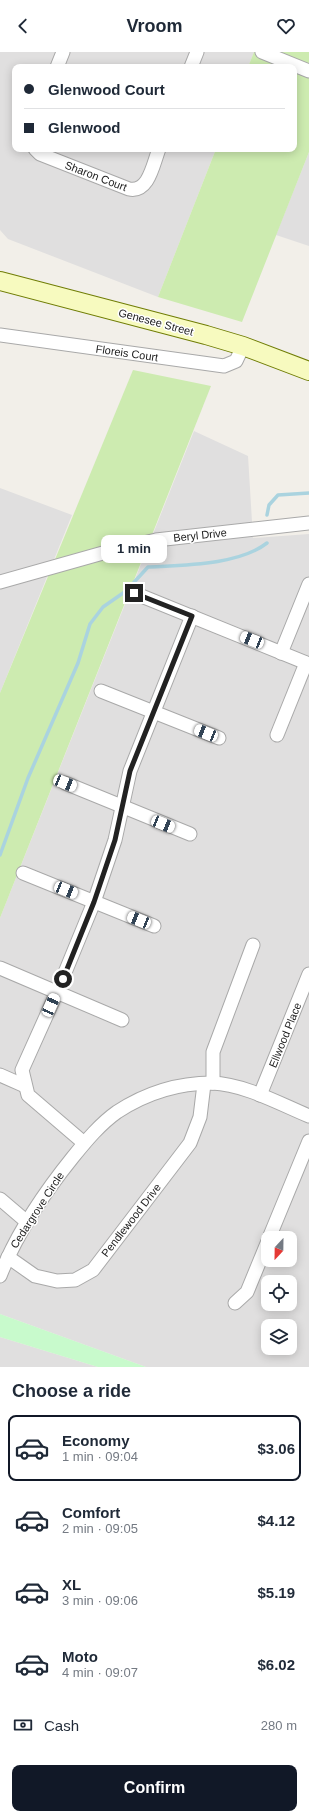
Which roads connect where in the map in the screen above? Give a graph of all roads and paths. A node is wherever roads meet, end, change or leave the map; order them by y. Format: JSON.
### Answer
{"nodes":[{"id":1,"x":63,"y":52,"type":"edge"},
{"id":2,"x":197,"y":52,"type":"edge"},
{"id":3,"x":262,"y":52,"type":"edge"},
{"id":4,"x":58,"y":64,"type":"edge"},
{"id":5,"x":192,"y":64,"type":"edge"},
{"id":6,"x":292,"y":64,"type":"edge"},
{"id":7,"x":297,"y":66,"type":"edge"},
{"id":8,"x":309,"y":71,"type":"edge"},
{"id":9,"x":38,"y":152,"type":"edge"},
{"id":10,"x":158,"y":152,"type":"edge"},
{"id":11,"x":0,"y":281,"type":"edge"},
{"id":12,"x":0,"y":335,"type":"edge"},
{"id":13,"x":243,"y":346,"type":"junction"},
{"id":14,"x":309,"y":371,"type":"edge"},
{"id":15,"x":309,"y":523,"type":"edge"},
{"id":16,"x":0,"y":582,"type":"edge"},
{"id":17,"x":309,"y":584,"type":"edge"},
{"id":18,"x":134,"y":593,"type":"dead end"},
{"id":19,"x":192,"y":616,"type":"junction"},
{"id":20,"x":281,"y":652,"type":"junction"},
{"id":21,"x":308,"y":663,"type":"edge"},
{"id":22,"x":101,"y":691,"type":"dead end"},
{"id":23,"x":154,"y":712,"type":"junction"},
{"id":24,"x":277,"y":735,"type":"dead end"},
{"id":25,"x":219,"y":738,"type":"dead end"},
{"id":26,"x":65,"y":783,"type":"dead end"},
{"id":27,"x":123,"y":807,"type":"junction"},
{"id":28,"x":190,"y":834,"type":"dead end"},
{"id":29,"x":23,"y":873,"type":"dead end"},
{"id":30,"x":94,"y":902,"type":"junction"},
{"id":31,"x":154,"y":926,"type":"dead end"},
{"id":32,"x":254,"y":945,"type":"dead end"},
{"id":33,"x":0,"y":968,"type":"edge"},
{"id":34,"x":309,"y":974,"type":"edge"},
{"id":35,"x":57,"y":992,"type":"junction"},
{"id":36,"x":122,"y":1020,"type":"dead end"},
{"id":37,"x":0,"y":1075,"type":"edge"},
{"id":38,"x":208,"y":1084,"type":"junction"},
{"id":39,"x":25,"y":1086,"type":"junction"},
{"id":40,"x":260,"y":1095,"type":"junction"},
{"id":41,"x":309,"y":1116,"type":"edge"},
{"id":42,"x":309,"y":1141,"type":"edge"},
{"id":43,"x":84,"y":1143,"type":"junction"},
{"id":44,"x":0,"y":1199,"type":"edge"},
{"id":45,"x":27,"y":1222,"type":"junction"},
{"id":46,"x":272,"y":1231,"type":"edge"},
{"id":47,"x":8,"y":1257,"type":"junction"},
{"id":48,"x":261,"y":1258,"type":"edge"},
{"id":49,"x":0,"y":1276,"type":"edge"},
{"id":50,"x":236,"y":1303,"type":"dead end"}],
"edges":[{"from":1,"to":4,"type":"street"},
{"from":2,"to":5,"type":"street"},
{"from":3,"to":6,"type":"street"},
{"from":7,"to":8,"type":"street"},
{"from":9,"to":10,"type":"street","name":"Sharon Court"},
{"from":11,"to":13,"type":"main road","name":"Genesee Street"},
{"from":12,"to":13,"type":"street","name":"Floreis Court"},
{"from":13,"to":14,"type":"main road","name":"Genesee Street"},
{"from":15,"to":16,"type":"street","name":"Beryl Drive"},
{"from":17,"to":20,"type":"street"},
{"from":18,"to":19,"type":"street"},
{"from":19,"to":20,"type":"street"},
{"from":19,"to":23,"type":"street"},
{"from":20,"to":21,"type":"street"},
{"from":21,"to":24,"type":"street"},
{"from":22,"to":23,"type":"street"},
{"from":23,"to":25,"type":"street"},
{"from":23,"to":27,"type":"street"},
{"from":26,"to":27,"type":"street"},
{"from":27,"to":28,"type":"street"},
{"from":27,"to":30,"type":"street"},
{"from":29,"to":30,"type":"street"},
{"from":30,"to":31,"type":"street"},
{"from":30,"to":35,"type":"street"},
{"from":32,"to":38,"type":"street","name":"Pendlewood Drive"},
{"from":33,"to":35,"type":"street"},
{"from":34,"to":40,"type":"street","name":"Ellwood Place"},
{"from":35,"to":36,"type":"street"},
{"from":35,"to":39,"type":"street"},
{"from":37,"to":39,"type":"street"},
{"from":38,"to":40,"type":"street","name":"Cedargrove Circle"},
{"from":38,"to":43,"type":"street","name":"Cedargrove Circle"},
{"from":38,"to":47,"type":"street","name":"Pendlewood Drive"},
{"from":39,"to":43,"type":"street"},
{"from":40,"to":41,"type":"street","name":"Cedargrove Circle"},
{"from":42,"to":46,"type":"street"},
{"from":43,"to":45,"type":"street","name":"Cedargrove Circle"},
{"from":44,"to":45,"type":"street"},
{"from":45,"to":47,"type":"street","name":"Cedargrove Circle"},
{"from":47,"to":49,"type":"street","name":"Cedargrove Circle"},
{"from":48,"to":50,"type":"street"}]}
